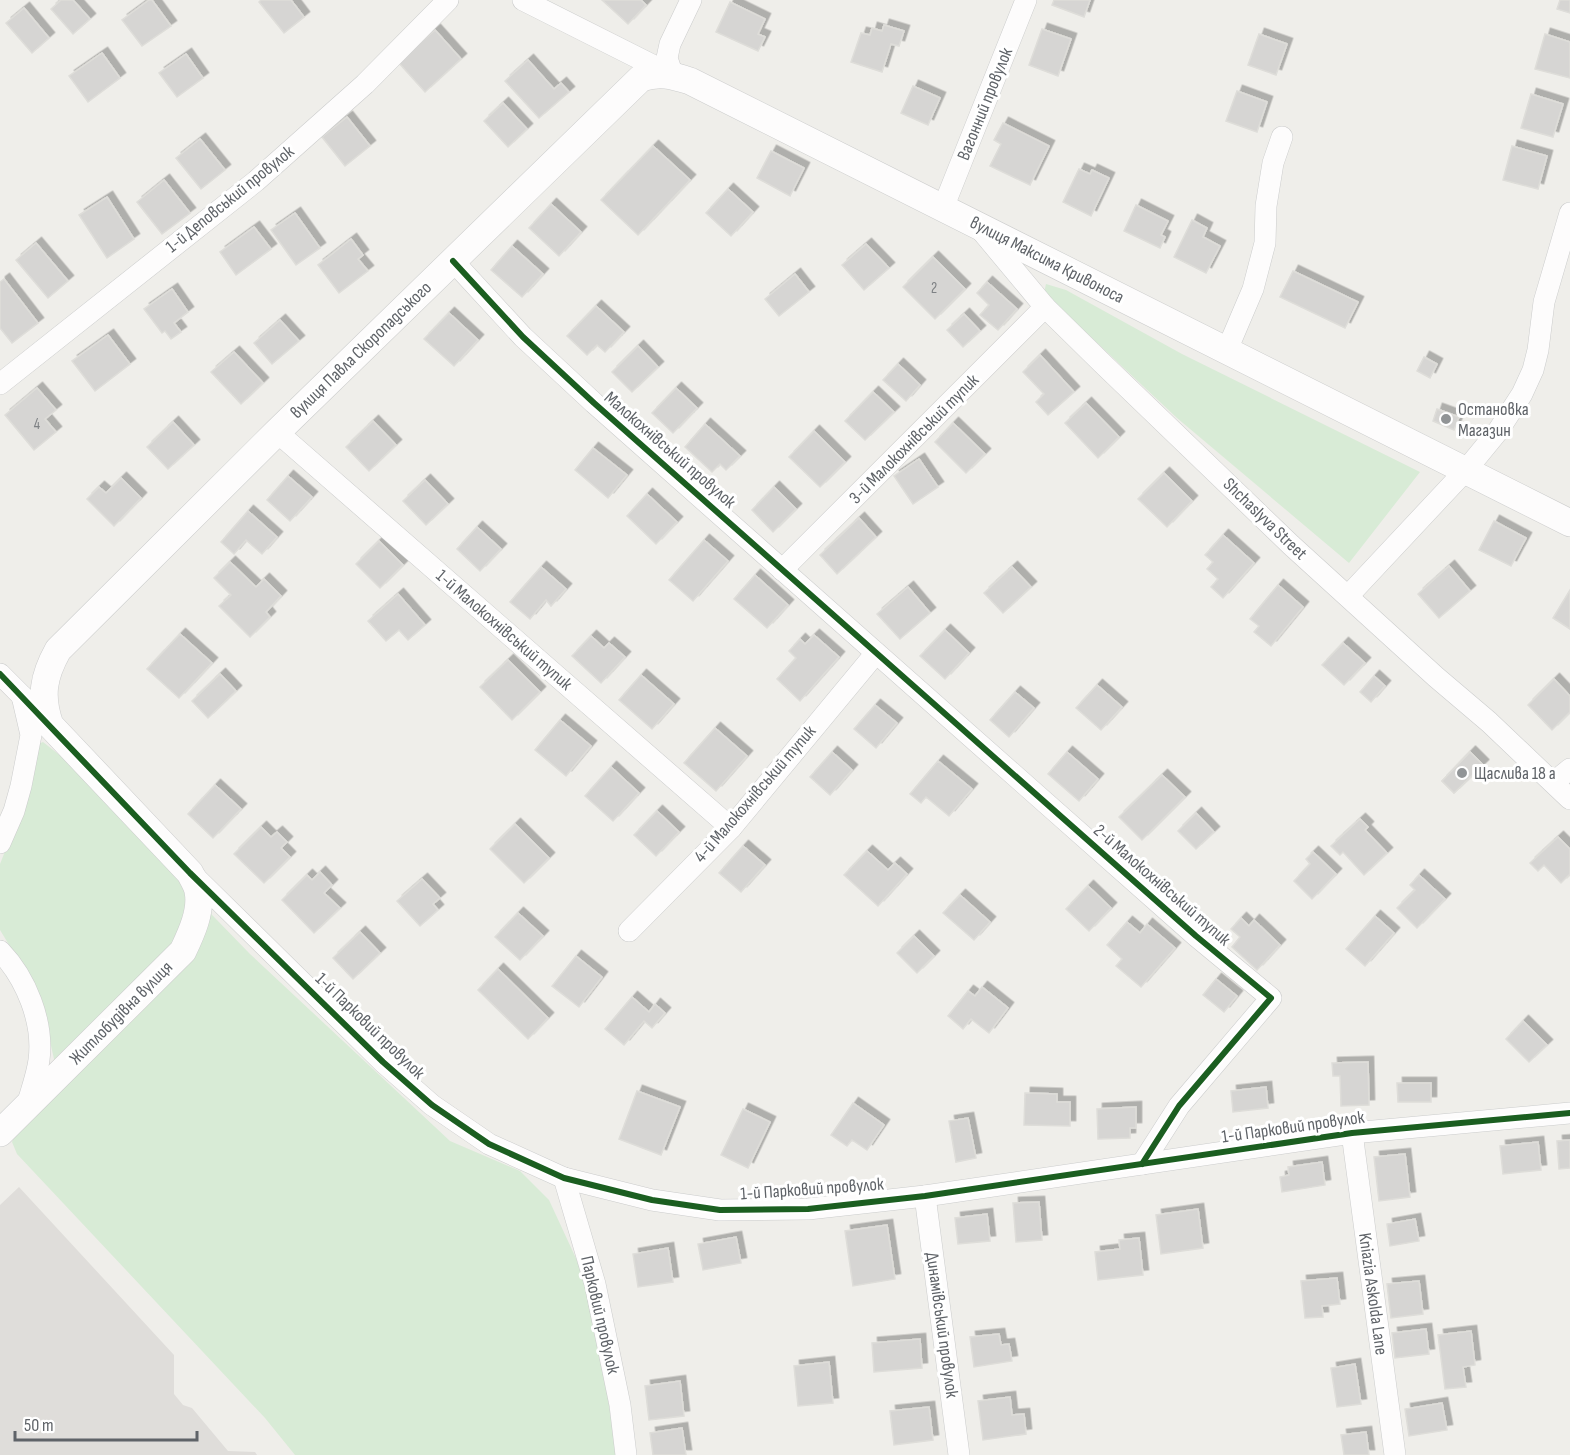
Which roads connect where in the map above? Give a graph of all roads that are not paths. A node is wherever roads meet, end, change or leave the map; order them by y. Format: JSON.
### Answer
{"nodes":[{"id":1,"x":448,"y":0,"type":"edge"},
{"id":2,"x":523,"y":0,"type":"edge"},
{"id":3,"x":691,"y":0,"type":"edge"},
{"id":4,"x":1026,"y":0,"type":"edge"},
{"id":5,"x":673,"y":76,"type":"junction"},
{"id":6,"x":1282,"y":136,"type":"dead end"},
{"id":7,"x":943,"y":207,"type":"junction"},
{"id":8,"x":1570,"y":213,"type":"edge"},
{"id":9,"x":976,"y":224,"type":"junction"},
{"id":10,"x":453,"y":261,"type":"junction"},
{"id":11,"x":1045,"y":307,"type":"junction"},
{"id":12,"x":1227,"y":350,"type":"junction"},
{"id":13,"x":0,"y":384,"type":"edge"},
{"id":14,"x":277,"y":432,"type":"junction"},
{"id":15,"x":1466,"y":470,"type":"junction"},
{"id":16,"x":1570,"y":523,"type":"edge"},
{"id":17,"x":782,"y":570,"type":"junction"},
{"id":18,"x":1348,"y":596,"type":"junction"},
{"id":19,"x":876,"y":653,"type":"junction"},
{"id":20,"x":0,"y":674,"type":"edge"},
{"id":21,"x":22,"y":696,"type":"junction"},
{"id":22,"x":50,"y":725,"type":"junction"},
{"id":23,"x":1562,"y":775,"type":"edge"},
{"id":24,"x":1570,"y":799,"type":"edge"},
{"id":25,"x":731,"y":828,"type":"junction"},
{"id":26,"x":0,"y":843,"type":"edge"},
{"id":27,"x":190,"y":873,"type":"junction"},
{"id":28,"x":629,"y":931,"type":"dead end"},
{"id":29,"x":0,"y":951,"type":"edge"},
{"id":30,"x":27,"y":1106,"type":"junction"},
{"id":31,"x":1570,"y":1113,"type":"edge"},
{"id":32,"x":0,"y":1133,"type":"edge"},
{"id":33,"x":1352,"y":1133,"type":"junction"},
{"id":34,"x":1142,"y":1164,"type":"junction"},
{"id":35,"x":564,"y":1178,"type":"junction"},
{"id":36,"x":924,"y":1196,"type":"junction"},
{"id":37,"x":626,"y":1455,"type":"edge"},
{"id":38,"x":959,"y":1455,"type":"edge"},
{"id":39,"x":1395,"y":1455,"type":"edge"}],
"edges":[{"from":1,"to":13,"type":"street","name":"1-й Деповський провулок"},
{"from":2,"to":5,"type":"street","name":"вулиця Максима Кривоноса"},
{"from":3,"to":5,"type":"street"},
{"from":4,"to":7,"type":"street","name":"Вагонний провулок"},
{"from":5,"to":7,"type":"street","name":"вулиця Максима Кривоноса"},
{"from":5,"to":10,"type":"street","name":"вулиця Павла Скоропадського"},
{"from":6,"to":12,"type":"street"},
{"from":7,"to":9,"type":"street","name":"вулиця Максима Кривоноса"},
{"from":8,"to":15,"type":"street"},
{"from":9,"to":11,"type":"street","name":"Shchaslyva Street"},
{"from":9,"to":12,"type":"street","name":"вулиця Максима Кривоноса"},
{"from":10,"to":14,"type":"street","name":"вулиця Павла Скоропадського"},
{"from":10,"to":17,"type":"street","name":"Малокохнівський провулок"},
{"from":11,"to":17,"type":"street","name":"3-й Малокохнівський тупик"},
{"from":11,"to":18,"type":"street","name":"Shchaslyva Street"},
{"from":12,"to":15,"type":"street","name":"вулиця Максима Кривоноса"},
{"from":14,"to":22,"type":"street","name":"вулиця Павла Скоропадського"},
{"from":14,"to":25,"type":"street","name":"1-й Малокохнівський тупик"},
{"from":15,"to":16,"type":"street","name":"вулиця Максима Кривоноса"},
{"from":15,"to":18,"type":"street"},
{"from":17,"to":19,"type":"street","name":"Малокохнівський провулок"},
{"from":18,"to":23,"type":"street","name":"Shchaslyva Street"},
{"from":19,"to":25,"type":"street","name":"4-й Малокохнівський тупик"},
{"from":19,"to":34,"type":"street","name":"2-й Малокохнівський тупик"},
{"from":20,"to":21,"type":"street","name":"1-й Парковий провулок"},
{"from":21,"to":22,"type":"street","name":"1-й Парковий провулок"},
{"from":21,"to":26,"type":"street"},
{"from":22,"to":27,"type":"street","name":"1-й Парковий провулок"},
{"from":23,"to":24,"type":"street","name":"Shchaslyva Street"},
{"from":25,"to":28,"type":"street","name":"4-й Малокохнівський тупик"},
{"from":27,"to":30,"type":"street","name":"Житлобудівна вулиця"},
{"from":27,"to":35,"type":"street","name":"1-й Парковий провулок"},
{"from":29,"to":30,"type":"street"},
{"from":30,"to":32,"type":"street","name":"Житлобудівна вулиця"},
{"from":31,"to":33,"type":"street","name":"1-й Парковий провулок"},
{"from":33,"to":34,"type":"street","name":"1-й Парковий провулок"},
{"from":33,"to":39,"type":"street","name":"Kniazia Askolda Lane"},
{"from":34,"to":36,"type":"street","name":"1-й Парковий провулок"},
{"from":35,"to":36,"type":"street","name":"1-й Парковий провулок"},
{"from":35,"to":37,"type":"street","name":"Парковий провулок"},
{"from":36,"to":38,"type":"street","name":"Динамівський провулок"}]}
